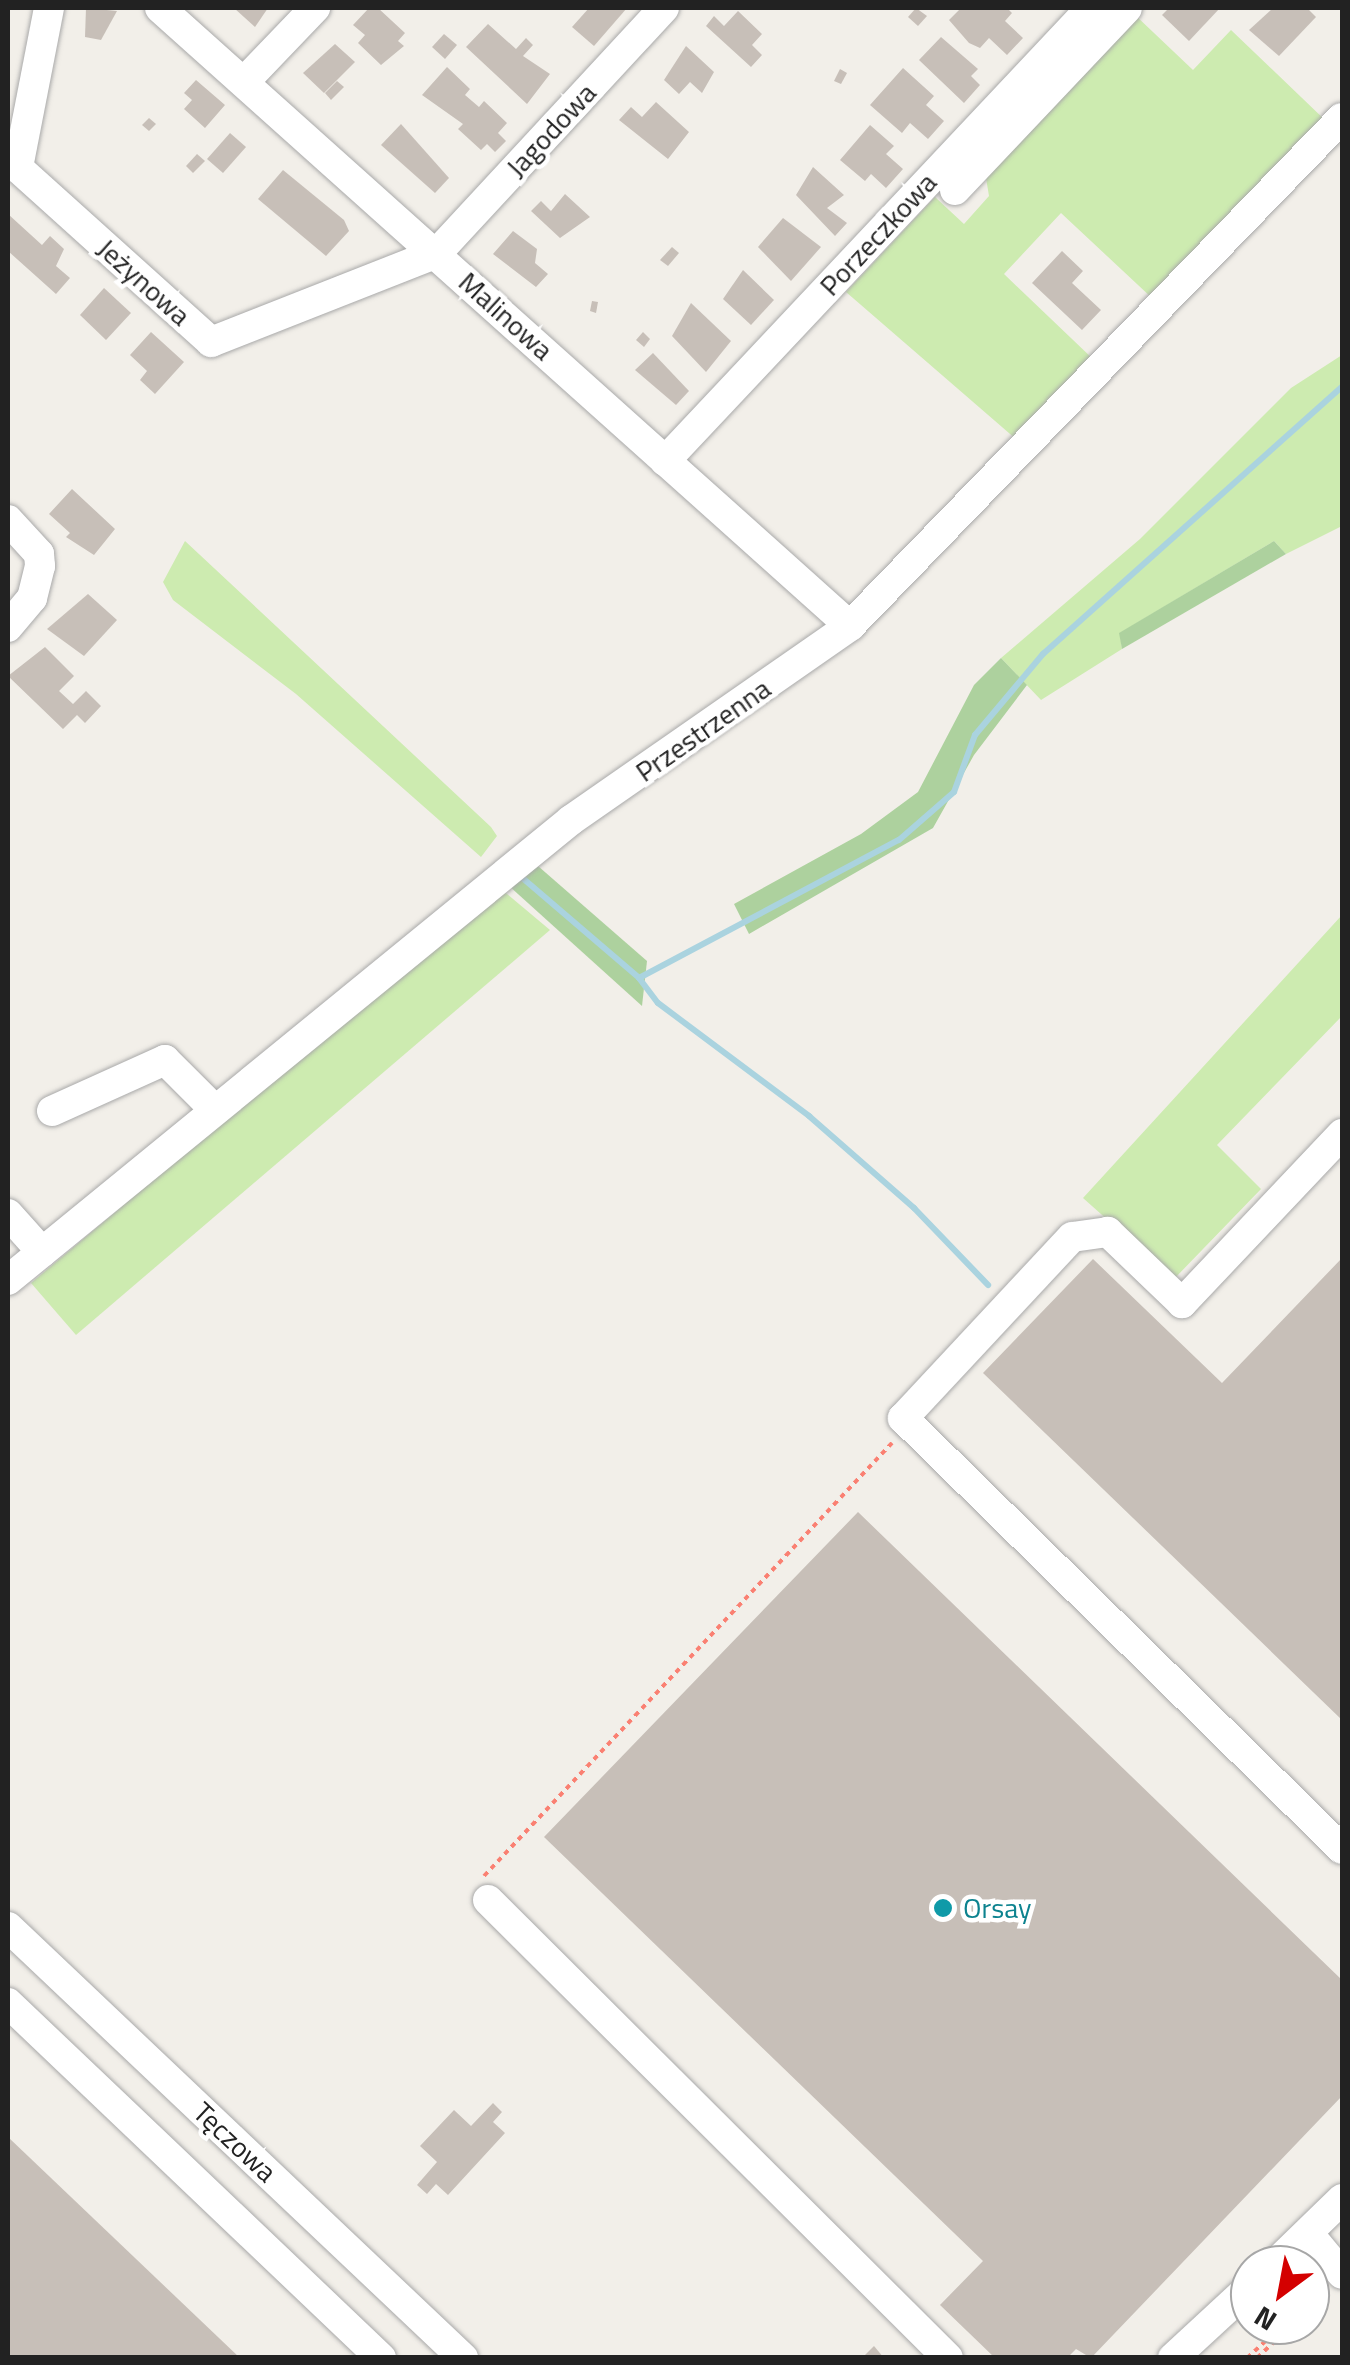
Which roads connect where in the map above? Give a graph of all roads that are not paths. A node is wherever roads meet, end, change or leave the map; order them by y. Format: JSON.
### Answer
{"nodes":[{"id":1,"x":49,"y":8,"type":"edge"},
{"id":2,"x":160,"y":8,"type":"edge"},
{"id":3,"x":315,"y":8,"type":"edge"},
{"id":4,"x":664,"y":8,"type":"edge"},
{"id":5,"x":1091,"y":8,"type":"edge"},
{"id":6,"x":1126,"y":8,"type":"edge"},
{"id":7,"x":244,"y":82,"type":"junction"},
{"id":8,"x":1342,"y":118,"type":"edge"},
{"id":9,"x":955,"y":190,"type":"dead end"},
{"id":10,"x":438,"y":252,"type":"junction"},
{"id":11,"x":666,"y":461,"type":"junction"},
{"id":12,"x":18,"y":530,"type":"edge"},
{"id":13,"x":850,"y":626,"type":"junction"},
{"id":14,"x":8,"y":627,"type":"edge"},
{"id":15,"x":214,"y":1110,"type":"junction"},
{"id":16,"x":52,"y":1111,"type":"dead end"},
{"id":17,"x":1342,"y":1134,"type":"edge"},
{"id":18,"x":8,"y":1214,"type":"edge"},
{"id":19,"x":42,"y":1252,"type":"junction"},
{"id":20,"x":8,"y":1280,"type":"edge"},
{"id":21,"x":1342,"y":1849,"type":"edge"},
{"id":22,"x":488,"y":1900,"type":"road end"},
{"id":23,"x":8,"y":1927,"type":"edge"},
{"id":24,"x":8,"y":2003,"type":"edge"},
{"id":25,"x":1342,"y":2199,"type":"edge"},
{"id":26,"x":1308,"y":2233,"type":"junction"},
{"id":27,"x":1295,"y":2245,"type":"edge"},
{"id":28,"x":1342,"y":2274,"type":"edge"},
{"id":29,"x":1230,"y":2305,"type":"edge"},
{"id":30,"x":381,"y":2358,"type":"edge"},
{"id":31,"x":462,"y":2358,"type":"edge"},
{"id":32,"x":948,"y":2358,"type":"edge"},
{"id":33,"x":1173,"y":2358,"type":"edge"}],
"edges":[{"from":1,"to":10,"type":"street","name":"Jeżynowa"},
{"from":2,"to":7,"type":"street","name":"Malinowa"},
{"from":3,"to":7,"type":"street"},
{"from":4,"to":10,"type":"street","name":"Jagodowa"},
{"from":5,"to":11,"type":"street","name":"Porzeczkowa"},
{"from":6,"to":9,"type":"street"},
{"from":7,"to":10,"type":"street","name":"Malinowa"},
{"from":8,"to":13,"type":"street","name":"Przestrzenna"},
{"from":10,"to":11,"type":"street","name":"Malinowa"},
{"from":11,"to":13,"type":"street","name":"Malinowa"},
{"from":12,"to":14,"type":"street"},
{"from":13,"to":15,"type":"street","name":"Przestrzenna"},
{"from":15,"to":16,"type":"street"},
{"from":15,"to":19,"type":"street","name":"Przestrzenna"},
{"from":17,"to":21,"type":"street"},
{"from":18,"to":19,"type":"street"},
{"from":19,"to":20,"type":"street","name":"Przestrzenna"},
{"from":22,"to":32,"type":"street"},
{"from":23,"to":31,"type":"street","name":"Tęczowa"},
{"from":24,"to":30,"type":"street"},
{"from":25,"to":26,"type":"street"},
{"from":26,"to":27,"type":"street"},
{"from":26,"to":28,"type":"street"},
{"from":29,"to":33,"type":"street"}]}
